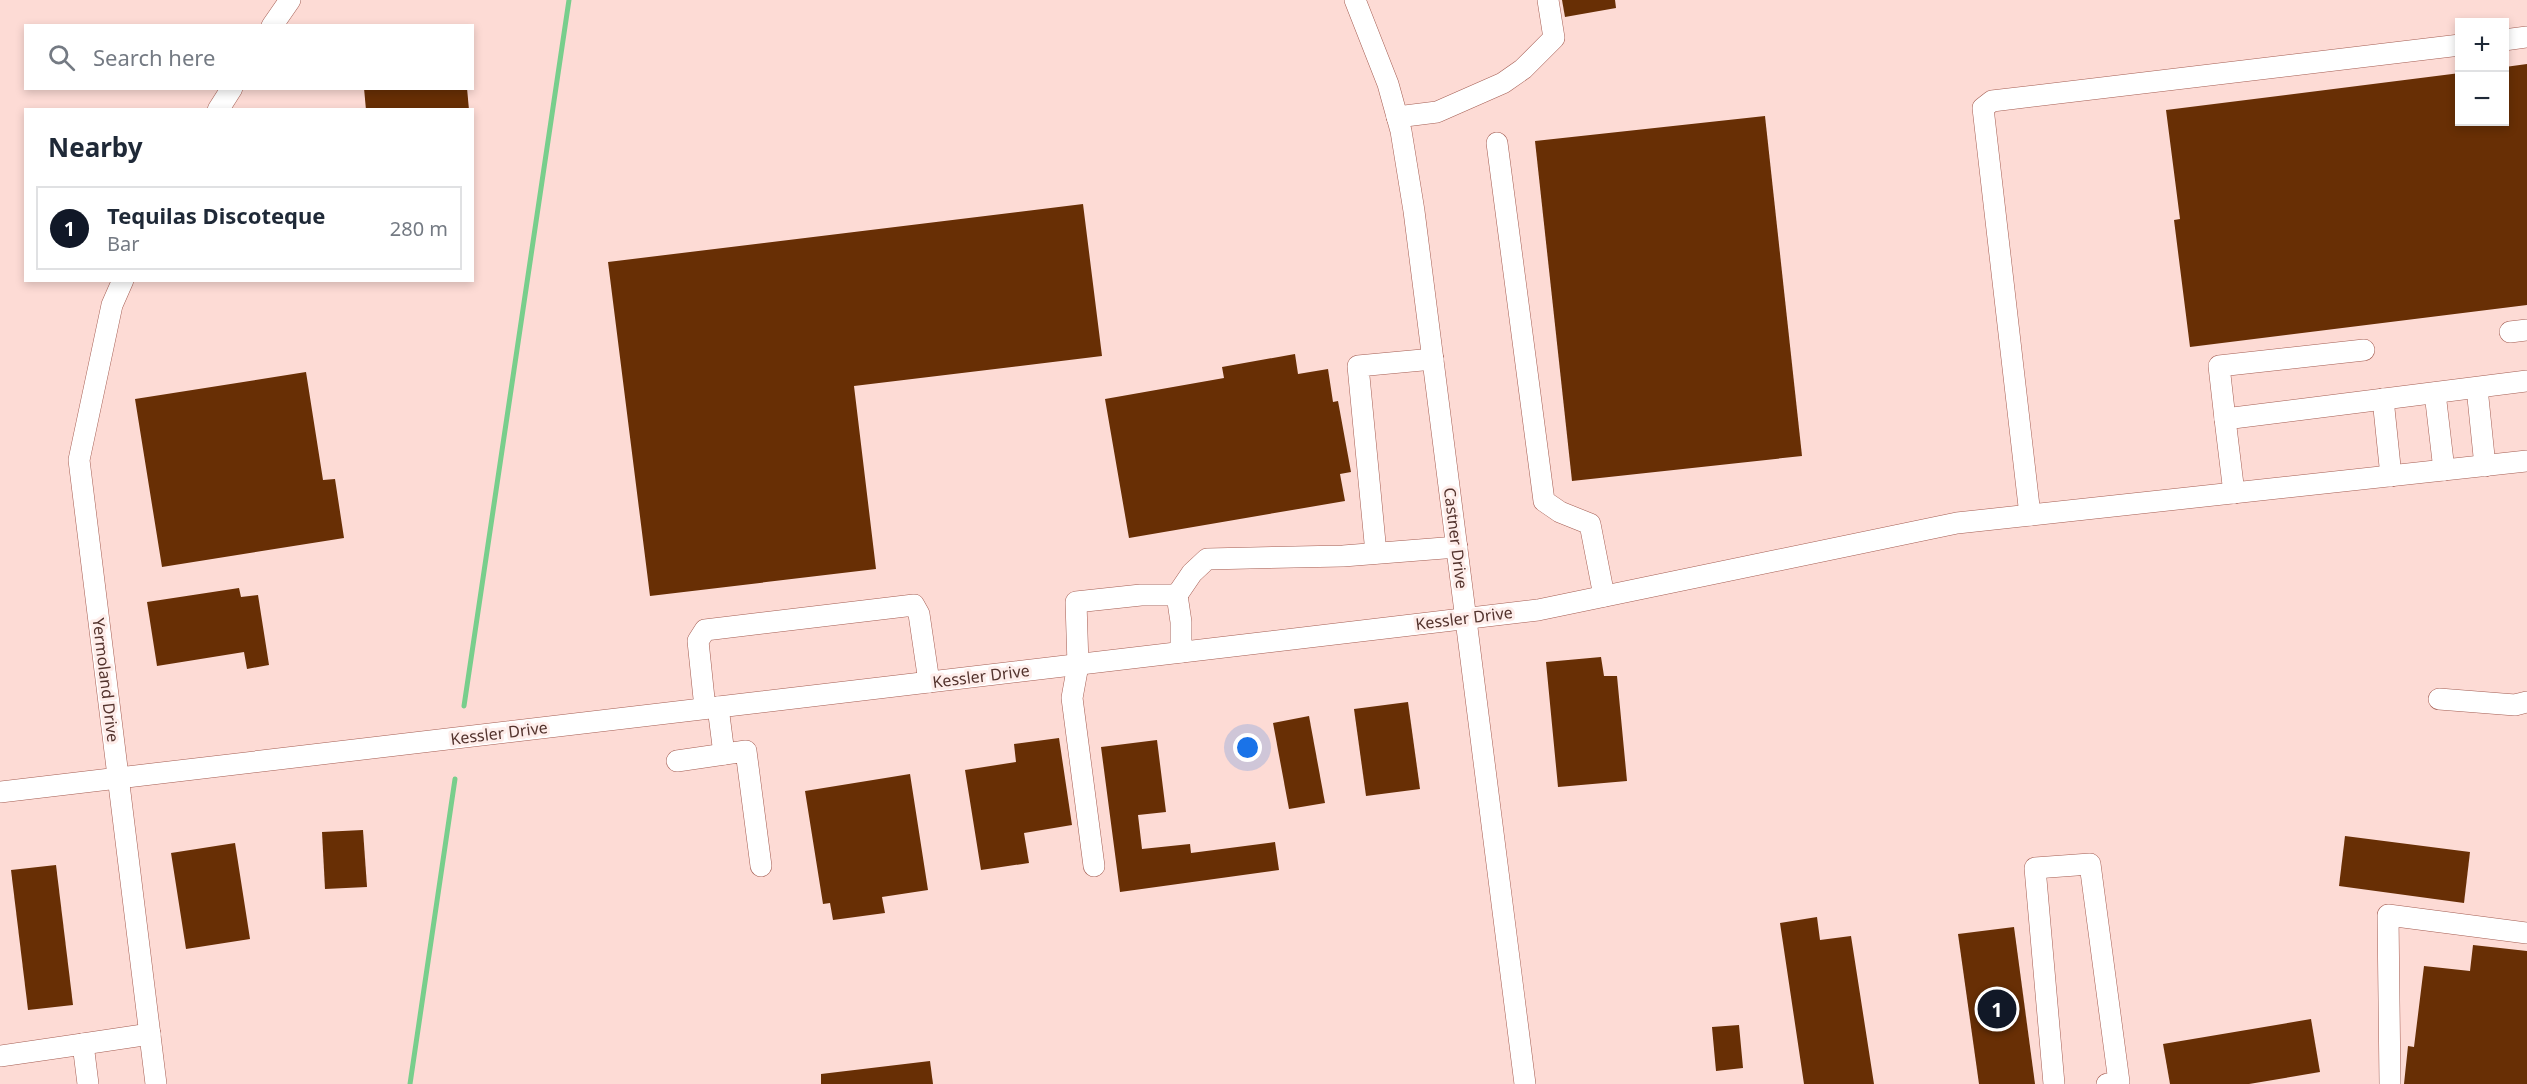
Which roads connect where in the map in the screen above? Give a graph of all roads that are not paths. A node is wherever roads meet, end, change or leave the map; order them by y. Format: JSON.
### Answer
{"nodes":[{"id":1,"x":290,"y":0,"type":"edge"},
{"id":2,"x":1355,"y":0,"type":"edge"},
{"id":3,"x":1548,"y":0,"type":"edge"},
{"id":4,"x":273,"y":24,"type":"edge"},
{"id":5,"x":2527,"y":38,"type":"edge"},
{"id":6,"x":2509,"y":40,"type":"edge"},
{"id":7,"x":2455,"y":46,"type":"edge"},
{"id":8,"x":231,"y":90,"type":"edge"},
{"id":9,"x":219,"y":108,"type":"edge"},
{"id":10,"x":1397,"y":117,"type":"junction"},
{"id":11,"x":1497,"y":143,"type":"dead end"},
{"id":12,"x":122,"y":282,"type":"edge"},
{"id":13,"x":2364,"y":350,"type":"dead end"},
{"id":14,"x":1433,"y":359,"type":"junction"},
{"id":15,"x":2527,"y":381,"type":"edge"},
{"id":16,"x":2477,"y":388,"type":"junction"},
{"id":17,"x":2435,"y":393,"type":"junction"},
{"id":18,"x":2382,"y":399,"type":"junction"},
{"id":19,"x":2225,"y":418,"type":"junction"},
{"id":20,"x":2527,"y":462,"type":"edge"},
{"id":21,"x":2486,"y":466,"type":"junction"},
{"id":22,"x":2444,"y":470,"type":"junction"},
{"id":23,"x":2391,"y":476,"type":"junction"},
{"id":24,"x":2234,"y":493,"type":"junction"},
{"id":25,"x":2030,"y":515,"type":"junction"},
{"id":26,"x":1457,"y":547,"type":"junction"},
{"id":27,"x":1376,"y":553,"type":"junction"},
{"id":28,"x":1177,"y":596,"type":"junction"},
{"id":29,"x":1604,"y":596,"type":"junction"},
{"id":30,"x":1467,"y":618,"type":"junction"},
{"id":31,"x":1181,"y":652,"type":"junction"},
{"id":32,"x":1078,"y":665,"type":"junction"},
{"id":33,"x":928,"y":682,"type":"junction"},
{"id":34,"x":2439,"y":699,"type":"dead end"},
{"id":35,"x":2527,"y":702,"type":"edge"},
{"id":36,"x":711,"y":707,"type":"junction"},
{"id":37,"x":724,"y":754,"type":"junction"},
{"id":38,"x":677,"y":761,"type":"dead end"},
{"id":39,"x":118,"y":778,"type":"junction"},
{"id":40,"x":0,"y":792,"type":"edge"},
{"id":41,"x":1094,"y":866,"type":"dead end"},
{"id":42,"x":761,"y":867,"type":"dead end"},
{"id":43,"x":2527,"y":933,"type":"edge"},
{"id":44,"x":150,"y":1034,"type":"junction"},
{"id":45,"x":83,"y":1044,"type":"junction"},
{"id":46,"x":0,"y":1056,"type":"edge"},
{"id":47,"x":88,"y":1084,"type":"edge"},
{"id":48,"x":156,"y":1084,"type":"edge"},
{"id":49,"x":1525,"y":1084,"type":"edge"},
{"id":50,"x":2054,"y":1084,"type":"edge"},
{"id":51,"x":2107,"y":1084,"type":"edge"},
{"id":52,"x":2390,"y":1084,"type":"edge"}],
"edges":[{"from":1,"to":4,"type":"street"},
{"from":2,"to":10,"type":"street","name":"Castner Drive"},
{"from":3,"to":10,"type":"street"},
{"from":5,"to":6,"type":"street"},
{"from":7,"to":25,"type":"street"},
{"from":8,"to":9,"type":"street"},
{"from":10,"to":14,"type":"street","name":"Castner Drive"},
{"from":11,"to":29,"type":"street"},
{"from":12,"to":39,"type":"street","name":"Yermoland Drive"},
{"from":13,"to":19,"type":"street"},
{"from":14,"to":26,"type":"street","name":"Castner Drive"},
{"from":14,"to":27,"type":"street"},
{"from":15,"to":16,"type":"street"},
{"from":16,"to":17,"type":"street"},
{"from":16,"to":21,"type":"street"},
{"from":17,"to":18,"type":"street"},
{"from":17,"to":22,"type":"street"},
{"from":18,"to":19,"type":"street"},
{"from":18,"to":23,"type":"street"},
{"from":19,"to":24,"type":"street"},
{"from":20,"to":21,"type":"street","name":"Kessler Drive"},
{"from":21,"to":22,"type":"street","name":"Kessler Drive"},
{"from":22,"to":23,"type":"street","name":"Kessler Drive"},
{"from":23,"to":24,"type":"street","name":"Kessler Drive"},
{"from":24,"to":25,"type":"street","name":"Kessler Drive"},
{"from":25,"to":29,"type":"street","name":"Kessler Drive"},
{"from":26,"to":27,"type":"street"},
{"from":26,"to":30,"type":"street","name":"Castner Drive"},
{"from":27,"to":28,"type":"street"},
{"from":28,"to":31,"type":"street"},
{"from":28,"to":32,"type":"street"},
{"from":29,"to":30,"type":"street","name":"Kessler Drive"},
{"from":30,"to":31,"type":"street","name":"Kessler Drive"},
{"from":30,"to":49,"type":"street","name":"Castner Drive"},
{"from":31,"to":32,"type":"street","name":"Kessler Drive"},
{"from":32,"to":33,"type":"street","name":"Kessler Drive"},
{"from":32,"to":41,"type":"street"},
{"from":33,"to":36,"type":"street","name":"Kessler Drive"},
{"from":33,"to":36,"type":"street"},
{"from":34,"to":35,"type":"street"},
{"from":36,"to":37,"type":"street"},
{"from":36,"to":39,"type":"street","name":"Kessler Drive"},
{"from":37,"to":38,"type":"street"},
{"from":37,"to":42,"type":"street"},
{"from":39,"to":40,"type":"street","name":"Kessler Drive"},
{"from":39,"to":44,"type":"street","name":"Yermoland Drive"},
{"from":43,"to":52,"type":"street"},
{"from":44,"to":45,"type":"street"},
{"from":44,"to":48,"type":"street","name":"Yermoland Drive"},
{"from":45,"to":46,"type":"street"},
{"from":45,"to":47,"type":"street"},
{"from":50,"to":51,"type":"street"}]}
